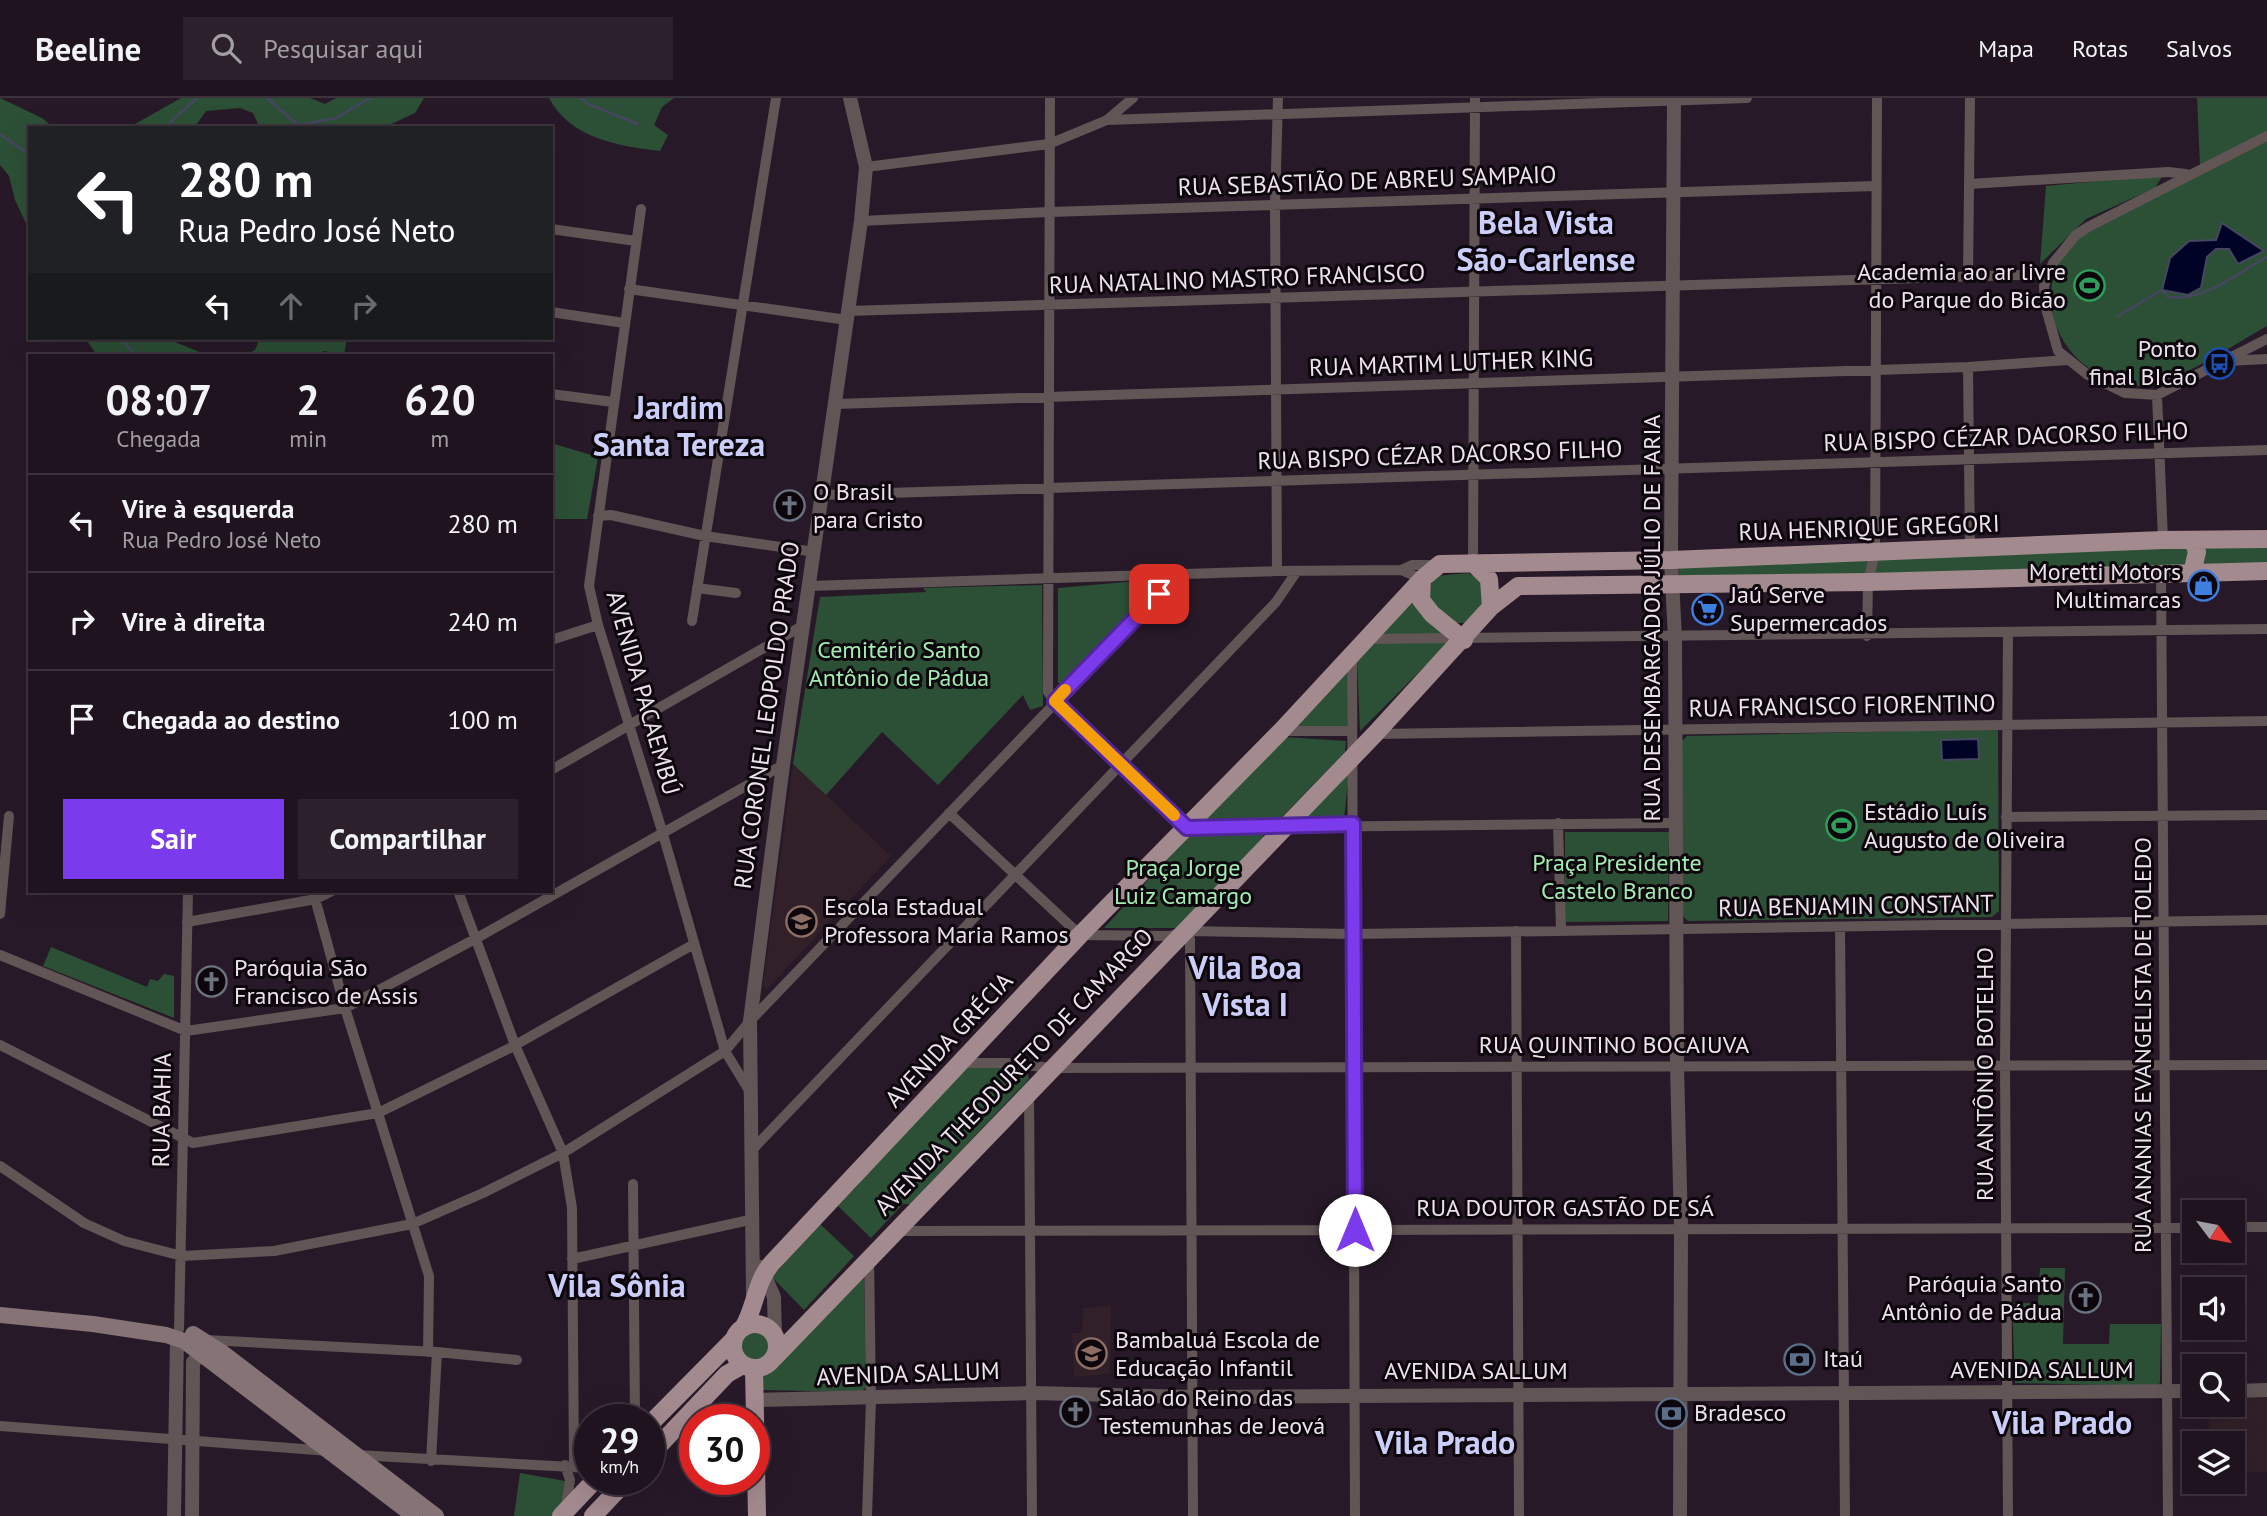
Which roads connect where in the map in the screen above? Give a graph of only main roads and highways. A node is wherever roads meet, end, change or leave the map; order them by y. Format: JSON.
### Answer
{"nodes":[{"id":1,"x":2267,"y":539,"type":"edge"},
{"id":2,"x":2193,"y":540,"type":"junction"},
{"id":3,"x":2124,"y":542,"type":"junction"},
{"id":4,"x":1473,"y":563,"type":"junction"},
{"id":5,"x":2267,"y":571,"type":"edge"},
{"id":6,"x":2131,"y":573,"type":"junction"},
{"id":7,"x":2192,"y":573,"type":"junction"},
{"id":8,"x":1422,"y":579,"type":"junction"},
{"id":9,"x":1491,"y":607,"type":"junction"},
{"id":10,"x":1464,"y":640,"type":"junction"},
{"id":11,"x":0,"y":1315,"type":"edge"},
{"id":12,"x":739,"y":1334,"type":"junction"},
{"id":13,"x":199,"y":1352,"type":"junction"},
{"id":14,"x":774,"y":1358,"type":"junction"},
{"id":15,"x":749,"y":1367,"type":"junction"},
{"id":16,"x":687,"y":1387,"type":"junction"},
{"id":17,"x":702,"y":1401,"type":"junction"},
{"id":18,"x":665,"y":1409,"type":"edge"},
{"id":19,"x":665,"y":1439,"type":"edge"},
{"id":20,"x":580,"y":1495,"type":"edge"},
{"id":21,"x":613,"y":1495,"type":"edge"},
{"id":22,"x":577,"y":1498,"type":"junction"},
{"id":23,"x":562,"y":1515,"type":"edge"},
{"id":24,"x":594,"y":1515,"type":"edge"},
{"id":25,"x":414,"y":1516,"type":"edge"},
{"id":26,"x":436,"y":1516,"type":"edge"},
{"id":27,"x":757,"y":1516,"type":"edge"}],
"edges":[{"from":1,"to":2,"type":"main road","name":"RUA HENRIQUE GREGORI"},
{"from":2,"to":3,"type":"main road","name":"RUA HENRIQUE GREGORI"},
{"from":2,"to":7,"type":"main road"},
{"from":3,"to":4,"type":"main road","name":"RUA HENRIQUE GREGORI"},
{"from":3,"to":6,"type":"main road"},
{"from":4,"to":8,"type":"main road"},
{"from":4,"to":9,"type":"main road"},
{"from":5,"to":7,"type":"main road","name":"RUA HENRIQUE GREGORI"},
{"from":6,"to":7,"type":"main road","name":"RUA HENRIQUE GREGORI"},
{"from":6,"to":9,"type":"main road","name":"RUA HENRIQUE GREGORI"},
{"from":8,"to":10,"type":"main road"},
{"from":8,"to":12,"type":"main road","name":"AVENIDA GRÉCIA"},
{"from":9,"to":10,"type":"main road"},
{"from":10,"to":14,"type":"main road","name":"AVENIDA THEODURETO DE CAMARGO"},
{"from":11,"to":13,"type":"main road"},
{"from":12,"to":14,"type":"main road"},
{"from":12,"to":15,"type":"main road"},
{"from":12,"to":16,"type":"main road"},
{"from":13,"to":25,"type":"main road"},
{"from":13,"to":26,"type":"main road"},
{"from":14,"to":15,"type":"main road"},
{"from":15,"to":17,"type":"main road"},
{"from":15,"to":27,"type":"main road"},
{"from":16,"to":17,"type":"main road"},
{"from":16,"to":18,"type":"main road"},
{"from":17,"to":19,"type":"main road"},
{"from":20,"to":22,"type":"main road"},
{"from":21,"to":24,"type":"main road"},
{"from":22,"to":23,"type":"main road"},
{"from":22,"to":24,"type":"main road"}]}
